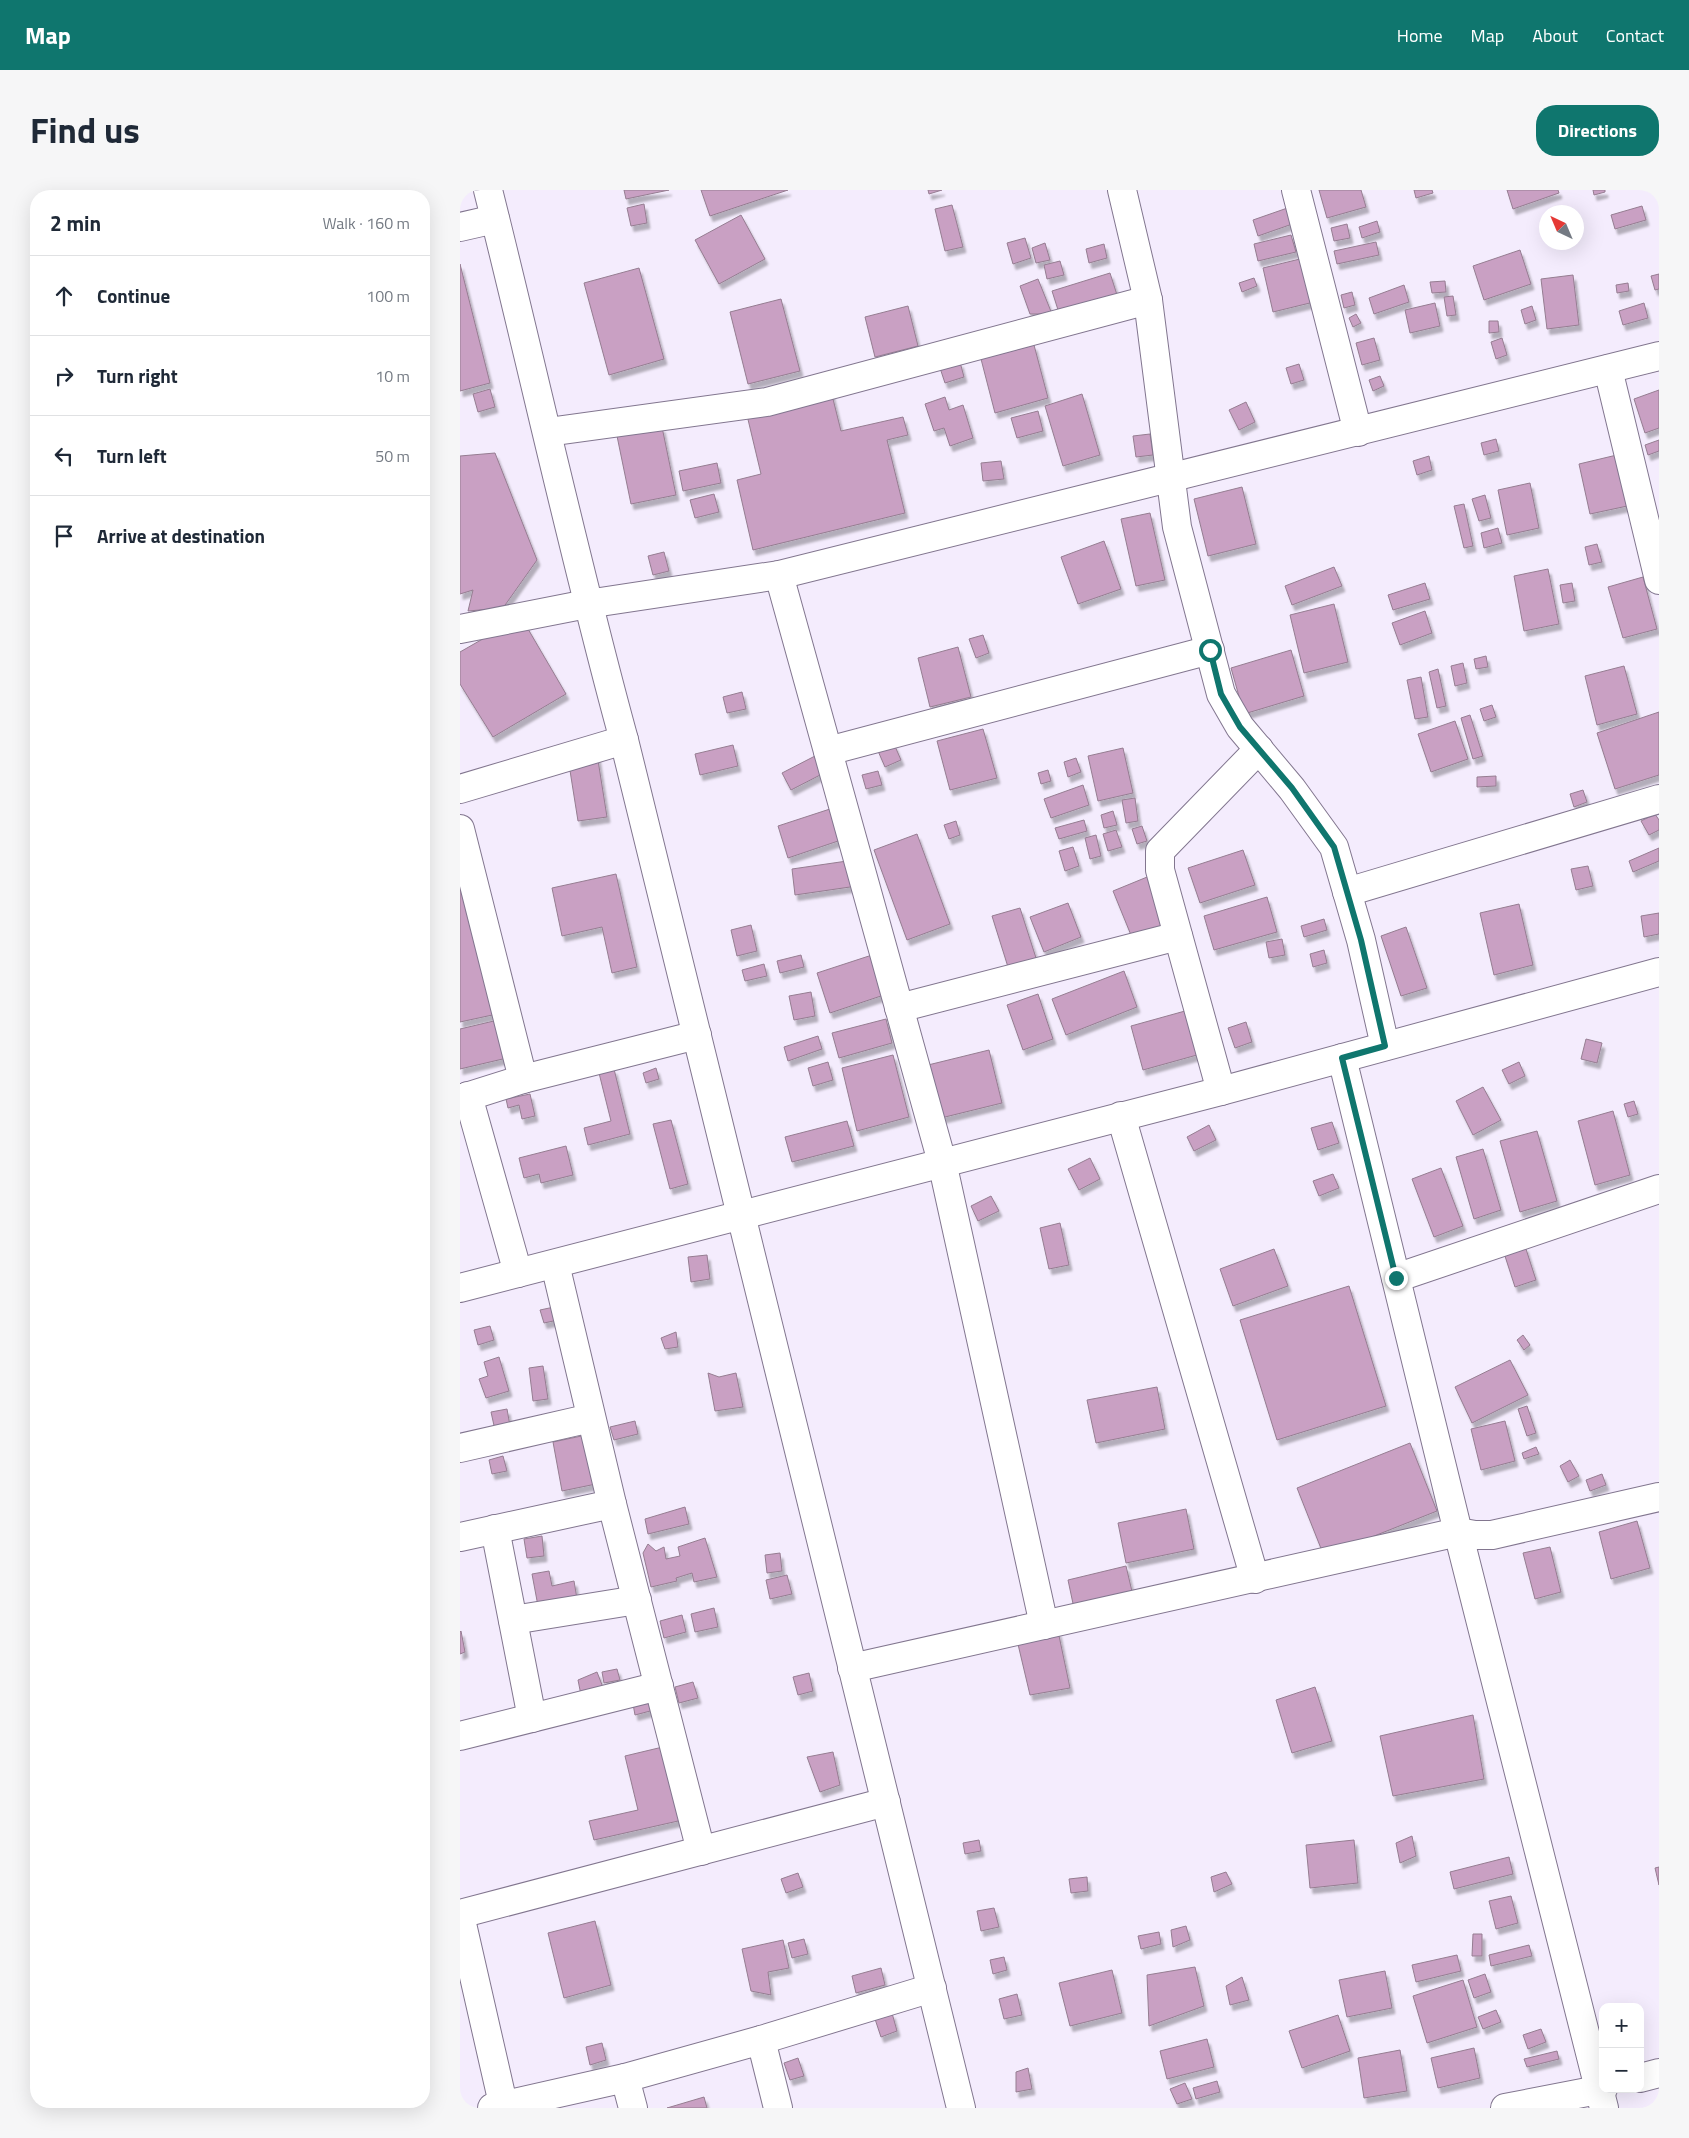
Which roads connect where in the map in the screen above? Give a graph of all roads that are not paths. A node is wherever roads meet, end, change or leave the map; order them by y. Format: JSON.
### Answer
{"nodes":[{"id":1,"x":488,"y":190,"type":"edge"},
{"id":2,"x":1122,"y":190,"type":"edge"},
{"id":3,"x":1296,"y":190,"type":"edge"},
{"id":4,"x":495,"y":219,"type":"junction"},
{"id":5,"x":460,"y":227,"type":"edge"},
{"id":6,"x":1148,"y":300,"type":"junction"},
{"id":7,"x":1659,"y":356,"type":"edge"},
{"id":8,"x":1608,"y":369,"type":"junction"},
{"id":9,"x":548,"y":432,"type":"junction"},
{"id":10,"x":1358,"y":432,"type":"junction"},
{"id":11,"x":1169,"y":479,"type":"junction"},
{"id":12,"x":780,"y":575,"type":"junction"},
{"id":13,"x":1659,"y":580,"type":"edge"},
{"id":14,"x":586,"y":604,"type":"junction"},
{"id":15,"x":460,"y":629,"type":"edge"},
{"id":16,"x":1210,"y":650,"type":"junction"},
{"id":17,"x":624,"y":740,"type":"junction"},
{"id":18,"x":1259,"y":749,"type":"junction"},
{"id":19,"x":828,"y":751,"type":"junction"},
{"id":20,"x":460,"y":790,"type":"edge"},
{"id":21,"x":1659,"y":799,"type":"edge"},
{"id":22,"x":460,"y":828,"type":"edge"},
{"id":23,"x":1347,"y":892,"type":"junction"},
{"id":24,"x":1178,"y":936,"type":"junction"},
{"id":25,"x":1659,"y":972,"type":"edge"},
{"id":26,"x":899,"y":1008,"type":"junction"},
{"id":27,"x":697,"y":1035,"type":"junction"},
{"id":28,"x":1385,"y":1046,"type":"junction"},
{"id":29,"x":1342,"y":1058,"type":"junction"},
{"id":30,"x":523,"y":1079,"type":"junction"},
{"id":31,"x":1221,"y":1091,"type":"junction"},
{"id":32,"x":464,"y":1098,"type":"edge"},
{"id":33,"x":1121,"y":1116,"type":"junction"},
{"id":34,"x":942,"y":1162,"type":"junction"},
{"id":35,"x":1659,"y":1189,"type":"edge"},
{"id":36,"x":741,"y":1215,"type":"junction"},
{"id":37,"x":555,"y":1264,"type":"junction"},
{"id":38,"x":518,"y":1273,"type":"junction"},
{"id":39,"x":1396,"y":1278,"type":"junction"},
{"id":40,"x":460,"y":1288,"type":"edge"},
{"id":41,"x":591,"y":1418,"type":"junction"},
{"id":42,"x":460,"y":1448,"type":"edge"},
{"id":43,"x":1659,"y":1498,"type":"edge"},
{"id":44,"x":612,"y":1504,"type":"junction"},
{"id":45,"x":495,"y":1529,"type":"junction"},
{"id":46,"x":1458,"y":1532,"type":"junction"},
{"id":47,"x":460,"y":1537,"type":"edge"},
{"id":48,"x":1255,"y":1579,"type":"junction"},
{"id":49,"x":637,"y":1600,"type":"junction"},
{"id":50,"x":513,"y":1620,"type":"junction"},
{"id":51,"x":1044,"y":1626,"type":"junction"},
{"id":52,"x":852,"y":1668,"type":"junction"},
{"id":53,"x":659,"y":1686,"type":"junction"},
{"id":54,"x":532,"y":1718,"type":"junction"},
{"id":55,"x":460,"y":1736,"type":"edge"},
{"id":56,"x":886,"y":1802,"type":"junction"},
{"id":57,"x":702,"y":1851,"type":"junction"},
{"id":58,"x":460,"y":1914,"type":"edge"},
{"id":59,"x":932,"y":1988,"type":"junction"},
{"id":60,"x":760,"y":2040,"type":"junction"},
{"id":61,"x":1659,"y":2073,"type":"edge"},
{"id":62,"x":1644,"y":2077,"type":"edge"},
{"id":63,"x":625,"y":2078,"type":"junction"},
{"id":64,"x":1602,"y":2096,"type":"edge"},
{"id":65,"x":500,"y":2107,"type":"edge"},
{"id":66,"x":633,"y":2108,"type":"edge"},
{"id":67,"x":778,"y":2108,"type":"edge"},
{"id":68,"x":961,"y":2108,"type":"edge"},
{"id":69,"x":1505,"y":2108,"type":"edge"}],
"edges":[{"from":1,"to":4,"type":"street"},
{"from":2,"to":6,"type":"street"},
{"from":3,"to":10,"type":"street"},
{"from":4,"to":5,"type":"street"},
{"from":4,"to":9,"type":"street"},
{"from":6,"to":9,"type":"street"},
{"from":6,"to":11,"type":"street"},
{"from":7,"to":8,"type":"street"},
{"from":8,"to":10,"type":"street"},
{"from":8,"to":13,"type":"street"},
{"from":9,"to":14,"type":"street"},
{"from":10,"to":11,"type":"street"},
{"from":11,"to":12,"type":"street"},
{"from":11,"to":16,"type":"street"},
{"from":12,"to":14,"type":"street"},
{"from":12,"to":19,"type":"street"},
{"from":14,"to":15,"type":"street"},
{"from":14,"to":17,"type":"street"},
{"from":16,"to":18,"type":"street"},
{"from":16,"to":19,"type":"street"},
{"from":17,"to":20,"type":"street"},
{"from":17,"to":27,"type":"street"},
{"from":18,"to":23,"type":"street"},
{"from":18,"to":24,"type":"street"},
{"from":19,"to":26,"type":"street"},
{"from":21,"to":23,"type":"street"},
{"from":22,"to":30,"type":"street"},
{"from":23,"to":28,"type":"street"},
{"from":24,"to":26,"type":"street"},
{"from":24,"to":31,"type":"street"},
{"from":25,"to":28,"type":"street"},
{"from":26,"to":34,"type":"street"},
{"from":27,"to":30,"type":"street"},
{"from":27,"to":36,"type":"street"},
{"from":28,"to":29,"type":"street"},
{"from":29,"to":31,"type":"street"},
{"from":29,"to":39,"type":"street"},
{"from":30,"to":32,"type":"street"},
{"from":31,"to":33,"type":"street"},
{"from":32,"to":38,"type":"street"},
{"from":33,"to":34,"type":"street"},
{"from":33,"to":48,"type":"street"},
{"from":34,"to":36,"type":"street"},
{"from":34,"to":51,"type":"street"},
{"from":35,"to":39,"type":"street"},
{"from":36,"to":37,"type":"street"},
{"from":36,"to":52,"type":"street"},
{"from":37,"to":38,"type":"street"},
{"from":37,"to":41,"type":"street"},
{"from":38,"to":40,"type":"street"},
{"from":39,"to":46,"type":"street"},
{"from":41,"to":42,"type":"street"},
{"from":41,"to":44,"type":"street"},
{"from":43,"to":46,"type":"street"},
{"from":44,"to":45,"type":"street"},
{"from":44,"to":49,"type":"street"},
{"from":45,"to":47,"type":"street"},
{"from":45,"to":50,"type":"street"},
{"from":46,"to":48,"type":"street"},
{"from":46,"to":64,"type":"street"},
{"from":48,"to":51,"type":"street"},
{"from":49,"to":50,"type":"street"},
{"from":49,"to":53,"type":"street"},
{"from":50,"to":54,"type":"street"},
{"from":51,"to":52,"type":"street"},
{"from":52,"to":56,"type":"street"},
{"from":53,"to":54,"type":"street"},
{"from":53,"to":57,"type":"street"},
{"from":54,"to":55,"type":"street"},
{"from":56,"to":57,"type":"street"},
{"from":56,"to":59,"type":"street"},
{"from":57,"to":58,"type":"street"},
{"from":58,"to":65,"type":"street"},
{"from":59,"to":60,"type":"street"},
{"from":59,"to":68,"type":"street"},
{"from":60,"to":63,"type":"street"},
{"from":60,"to":67,"type":"street"},
{"from":61,"to":62,"type":"street"},
{"from":63,"to":65,"type":"street"},
{"from":63,"to":66,"type":"street"},
{"from":64,"to":69,"type":"street"}]}
